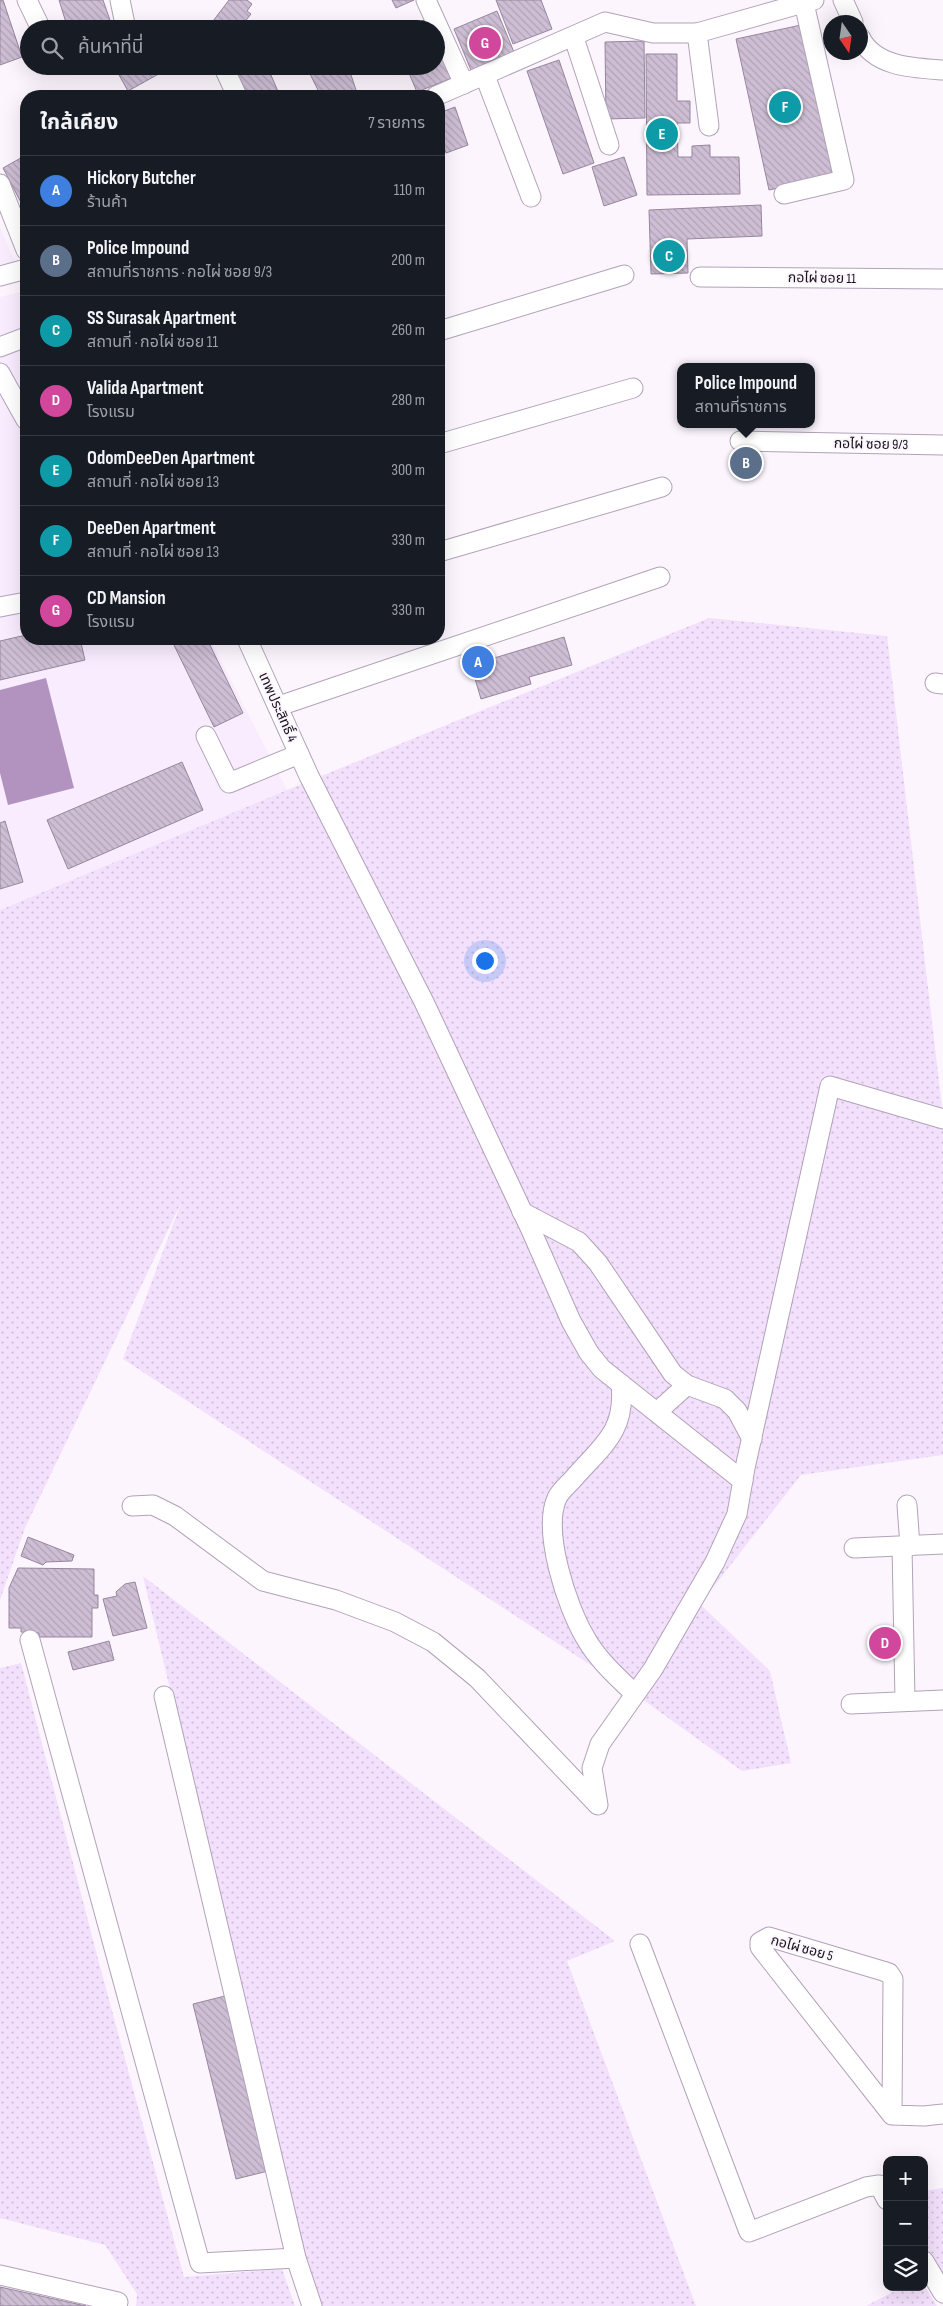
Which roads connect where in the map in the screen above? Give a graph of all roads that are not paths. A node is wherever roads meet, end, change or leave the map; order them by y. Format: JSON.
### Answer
{"nodes":[{"id":1,"x":120,"y":0,"type":"edge"},
{"id":2,"x":426,"y":0,"type":"edge"},
{"id":3,"x":843,"y":0,"type":"edge"},
{"id":4,"x":31,"y":1,"type":"edge"},
{"id":5,"x":809,"y":1,"type":"edge"},
{"id":6,"x":850,"y":15,"type":"edge"},
{"id":7,"x":38,"y":20,"type":"edge"},
{"id":8,"x":124,"y":20,"type":"edge"},
{"id":9,"x":435,"y":20,"type":"edge"},
{"id":10,"x":697,"y":33,"type":"junction"},
{"id":11,"x":574,"y":38,"type":"junction"},
{"id":12,"x":445,"y":42,"type":"edge"},
{"id":13,"x":868,"y":49,"type":"edge"},
{"id":14,"x":943,"y":70,"type":"edge"},
{"id":15,"x":227,"y":75,"type":"edge"},
{"id":16,"x":485,"y":76,"type":"junction"},
{"id":17,"x":464,"y":84,"type":"junction"},
{"id":18,"x":234,"y":90,"type":"edge"},
{"id":19,"x":445,"y":92,"type":"edge"},
{"id":20,"x":709,"y":126,"type":"dead end"},
{"id":21,"x":609,"y":145,"type":"dead end"},
{"id":22,"x":0,"y":184,"type":"edge"},
{"id":23,"x":784,"y":194,"type":"dead end"},
{"id":24,"x":531,"y":197,"type":"dead end"},
{"id":25,"x":20,"y":235,"type":"edge"},
{"id":26,"x":20,"y":271,"type":"edge"},
{"id":27,"x":624,"y":275,"type":"dead end"},
{"id":28,"x":0,"y":276,"type":"edge"},
{"id":29,"x":700,"y":277,"type":"dead end"},
{"id":30,"x":943,"y":279,"type":"edge"},
{"id":31,"x":445,"y":329,"type":"edge"},
{"id":32,"x":20,"y":339,"type":"edge"},
{"id":33,"x":0,"y":347,"type":"edge"},
{"id":34,"x":0,"y":373,"type":"edge"},
{"id":35,"x":633,"y":388,"type":"dead end"},
{"id":36,"x":20,"y":409,"type":"edge"},
{"id":37,"x":740,"y":440,"type":"dead end"},
{"id":38,"x":445,"y":442,"type":"edge"},
{"id":39,"x":943,"y":445,"type":"edge"},
{"id":40,"x":662,"y":487,"type":"dead end"},
{"id":41,"x":445,"y":550,"type":"edge"},
{"id":42,"x":660,"y":577,"type":"dead end"},
{"id":43,"x":20,"y":603,"type":"edge"},
{"id":44,"x":0,"y":607,"type":"edge"},
{"id":45,"x":250,"y":645,"type":"edge"},
{"id":46,"x":279,"y":706,"type":"junction"},
{"id":47,"x":206,"y":736,"type":"dead end"},
{"id":48,"x":299,"y":754,"type":"junction"},
{"id":49,"x":943,"y":1119,"type":"edge"},
{"id":50,"x":522,"y":1212,"type":"junction"},
{"id":51,"x":621,"y":1384,"type":"junction"},
{"id":52,"x":687,"y":1385,"type":"junction"},
{"id":53,"x":657,"y":1412,"type":"junction"},
{"id":54,"x":752,"y":1439,"type":"junction"},
{"id":55,"x":743,"y":1480,"type":"junction"},
{"id":56,"x":907,"y":1505,"type":"dead end"},
{"id":57,"x":132,"y":1506,"type":"dead end"},
{"id":58,"x":943,"y":1544,"type":"edge"},
{"id":59,"x":906,"y":1546,"type":"junction"},
{"id":60,"x":854,"y":1548,"type":"dead end"},
{"id":61,"x":30,"y":1640,"type":"dead end"},
{"id":62,"x":635,"y":1694,"type":"junction"},
{"id":63,"x":164,"y":1696,"type":"dead end"},
{"id":64,"x":943,"y":1700,"type":"edge"},
{"id":65,"x":904,"y":1702,"type":"junction"},
{"id":66,"x":851,"y":1704,"type":"dead end"},
{"id":67,"x":640,"y":1944,"type":"dead end"},
{"id":68,"x":943,"y":2114,"type":"edge"},
{"id":69,"x":892,"y":2115,"type":"junction"},
{"id":70,"x":883,"y":2192,"type":"edge"},
{"id":71,"x":296,"y":2258,"type":"junction"},
{"id":72,"x":928,"y":2269,"type":"edge"},
{"id":73,"x":0,"y":2275,"type":"edge"},
{"id":74,"x":943,"y":2293,"type":"edge"},
{"id":75,"x":117,"y":2306,"type":"edge"},
{"id":76,"x":312,"y":2306,"type":"edge"}],
"edges":[{"from":1,"to":8,"type":"street"},
{"from":2,"to":9,"type":"street"},
{"from":3,"to":6,"type":"street"},
{"from":4,"to":7,"type":"street"},
{"from":5,"to":10,"type":"street"},
{"from":5,"to":23,"type":"street"},
{"from":10,"to":11,"type":"street"},
{"from":10,"to":20,"type":"street"},
{"from":11,"to":16,"type":"street"},
{"from":11,"to":21,"type":"street"},
{"from":12,"to":17,"type":"street"},
{"from":13,"to":14,"type":"street"},
{"from":15,"to":18,"type":"street"},
{"from":16,"to":17,"type":"street"},
{"from":16,"to":24,"type":"street"},
{"from":17,"to":19,"type":"street"},
{"from":22,"to":25,"type":"street"},
{"from":26,"to":28,"type":"street"},
{"from":27,"to":31,"type":"street"},
{"from":29,"to":30,"type":"street","name":"กอไผ่ ซอย 11"},
{"from":32,"to":33,"type":"street"},
{"from":34,"to":36,"type":"street"},
{"from":35,"to":38,"type":"street"},
{"from":37,"to":39,"type":"street","name":"กอไผ่ ซอย 9/3"},
{"from":40,"to":41,"type":"street"},
{"from":42,"to":46,"type":"street"},
{"from":43,"to":44,"type":"street"},
{"from":45,"to":46,"type":"street","name":"เทพประสิทธิ์ 4"},
{"from":46,"to":48,"type":"street","name":"เทพประสิทธิ์ 4"},
{"from":47,"to":48,"type":"street"},
{"from":48,"to":50,"type":"street","name":"เทพประสิทธิ์ 4"},
{"from":49,"to":54,"type":"street"},
{"from":50,"to":51,"type":"street","name":"เทพประสิทธิ์ 4"},
{"from":50,"to":52,"type":"street"},
{"from":51,"to":53,"type":"street","name":"เทพประสิทธิ์ 4"},
{"from":51,"to":62,"type":"street"},
{"from":52,"to":53,"type":"street"},
{"from":52,"to":54,"type":"street"},
{"from":53,"to":55,"type":"street","name":"เทพประสิทธิ์ 4"},
{"from":54,"to":55,"type":"street"},
{"from":55,"to":62,"type":"street"},
{"from":56,"to":59,"type":"street"},
{"from":57,"to":62,"type":"street"},
{"from":58,"to":59,"type":"street"},
{"from":59,"to":60,"type":"street"},
{"from":59,"to":65,"type":"street"},
{"from":61,"to":71,"type":"street"},
{"from":63,"to":71,"type":"street"},
{"from":64,"to":65,"type":"street"},
{"from":65,"to":66,"type":"street"},
{"from":67,"to":70,"type":"street"},
{"from":68,"to":69,"type":"street"},
{"from":69,"to":69,"type":"street","name":"กอไผ่ ซอย 5"},
{"from":71,"to":76,"type":"street"},
{"from":72,"to":74,"type":"street"},
{"from":73,"to":75,"type":"street"}]}
